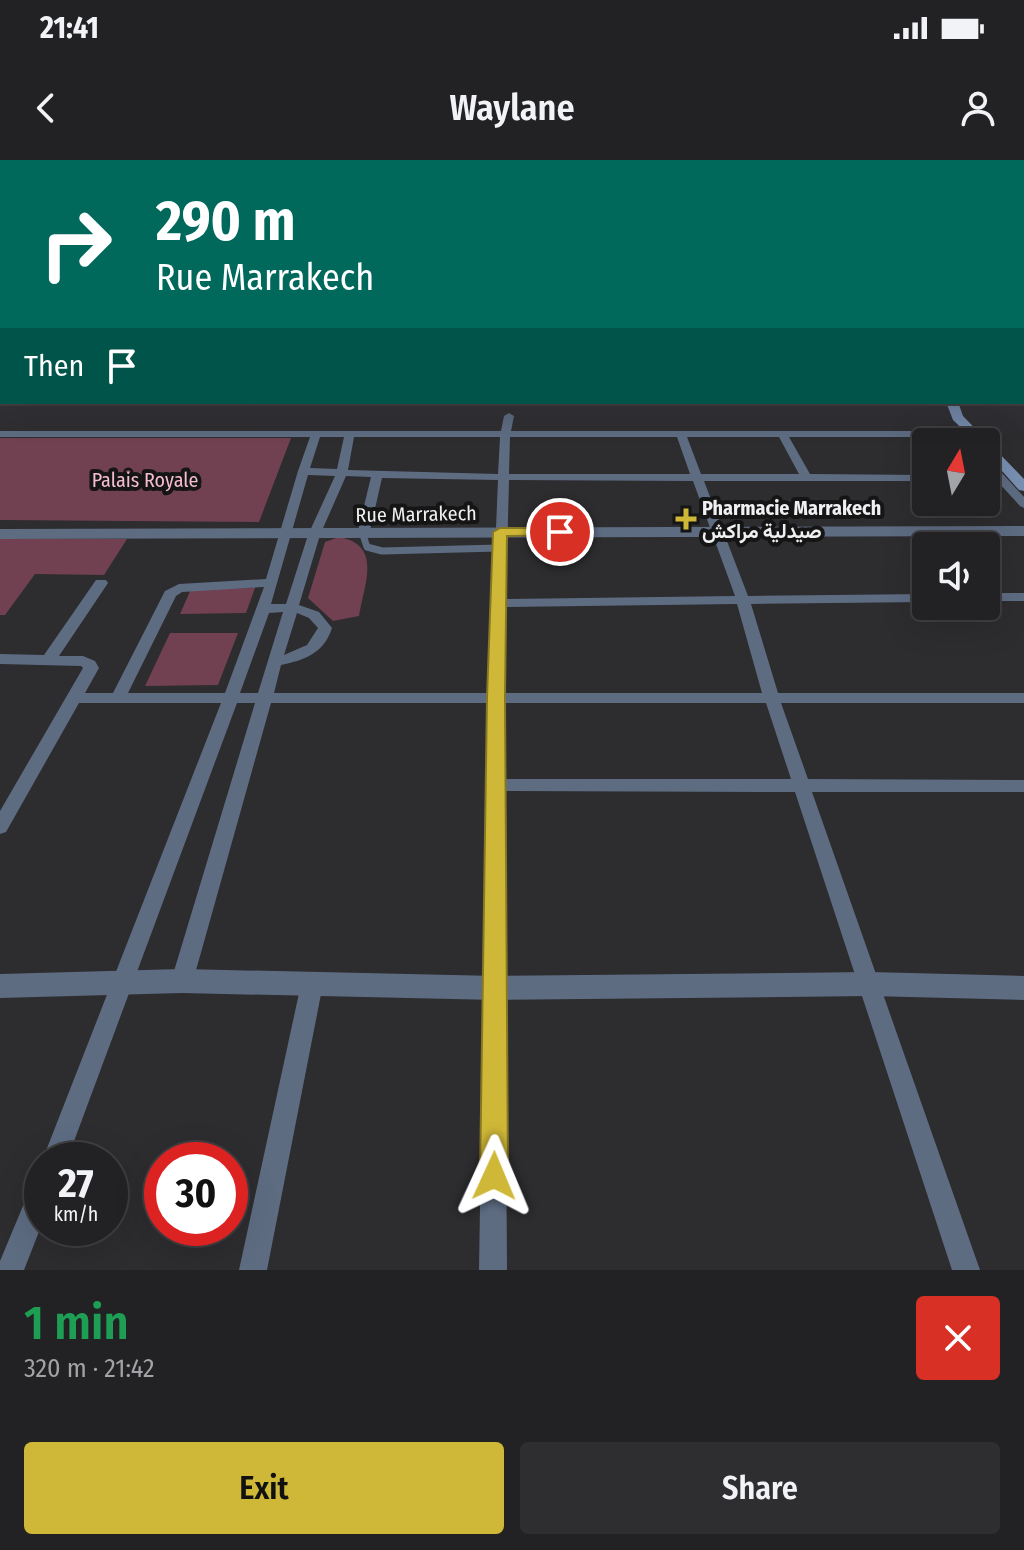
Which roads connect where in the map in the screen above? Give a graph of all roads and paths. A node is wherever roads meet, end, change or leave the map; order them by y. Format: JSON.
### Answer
{"nodes":[{"id":1,"x":953,"y":404,"type":"edge"},
{"id":2,"x":509,"y":416,"type":"dead end"},
{"id":3,"x":969,"y":428,"type":"edge"},
{"id":4,"x":0,"y":434,"type":"edge"},
{"id":5,"x":912,"y":434,"type":"edge"},
{"id":6,"x":316,"y":435,"type":"junction"},
{"id":7,"x":681,"y":435,"type":"junction"},
{"id":8,"x":783,"y":435,"type":"junction"},
{"id":9,"x":349,"y":436,"type":"junction"},
{"id":10,"x":505,"y":436,"type":"junction"},
{"id":11,"x":1000,"y":459,"type":"edge"},
{"id":12,"x":377,"y":475,"type":"junction"},
{"id":13,"x":301,"y":477,"type":"junction"},
{"id":14,"x":504,"y":477,"type":"junction"},
{"id":15,"x":340,"y":478,"type":"junction"},
{"id":16,"x":698,"y":478,"type":"junction"},
{"id":17,"x":912,"y":478,"type":"edge"},
{"id":18,"x":1001,"y":478,"type":"joint"},
{"id":19,"x":807,"y":479,"type":"junction"},
{"id":20,"x":1021,"y":482,"type":"edge"},
{"id":21,"x":1024,"y":504,"type":"edge"},
{"id":22,"x":1024,"y":531,"type":"edge"},
{"id":23,"x":718,"y":533,"type":"junction"},
{"id":24,"x":0,"y":534,"type":"edge"},
{"id":25,"x":287,"y":535,"type":"junction"},
{"id":26,"x":314,"y":535,"type":"junction"},
{"id":27,"x":363,"y":535,"type":"junction"},
{"id":28,"x":500,"y":540,"type":"junction"},
{"id":29,"x":101,"y":583,"type":"dead end"},
{"id":30,"x":272,"y":583,"type":"junction"},
{"id":31,"x":1000,"y":597,"type":"edge"},
{"id":32,"x":1024,"y":597,"type":"edge"},
{"id":33,"x":912,"y":598,"type":"edge"},
{"id":34,"x":743,"y":600,"type":"junction"},
{"id":35,"x":497,"y":603,"type":"junction"},
{"id":36,"x":293,"y":608,"type":"junction"},
{"id":37,"x":263,"y":609,"type":"junction"},
{"id":38,"x":0,"y":659,"type":"edge"},
{"id":39,"x":49,"y":659,"type":"junction"},
{"id":40,"x":275,"y":662,"type":"junction"},
{"id":41,"x":496,"y":697,"type":"junction"},
{"id":42,"x":75,"y":698,"type":"junction"},
{"id":43,"x":118,"y":698,"type":"junction"},
{"id":44,"x":1024,"y":698,"type":"edge"},
{"id":45,"x":228,"y":699,"type":"junction"},
{"id":46,"x":772,"y":699,"type":"junction"},
{"id":47,"x":266,"y":700,"type":"junction"},
{"id":48,"x":497,"y":785,"type":"junction"},
{"id":49,"x":802,"y":786,"type":"junction"},
{"id":50,"x":1024,"y":786,"type":"edge"},
{"id":51,"x":0,"y":827,"type":"edge"},
{"id":52,"x":182,"y":981,"type":"junction"},
{"id":53,"x":125,"y":984,"type":"junction"},
{"id":54,"x":312,"y":984,"type":"junction"},
{"id":55,"x":870,"y":984,"type":"junction"},
{"id":56,"x":0,"y":986,"type":"edge"},
{"id":57,"x":496,"y":988,"type":"junction"},
{"id":58,"x":1024,"y":988,"type":"edge"},
{"id":59,"x":61,"y":1142,"type":"edge"},
{"id":60,"x":24,"y":1235,"type":"edge"},
{"id":61,"x":10,"y":1270,"type":"edge"},
{"id":62,"x":253,"y":1270,"type":"edge"},
{"id":63,"x":493,"y":1270,"type":"edge"},
{"id":64,"x":966,"y":1270,"type":"edge"}],
"edges":[{"from":1,"to":3,"type":"main road"},
{"from":2,"to":10,"type":"street"},
{"from":4,"to":6,"type":"street"},
{"from":5,"to":8,"type":"street"},
{"from":6,"to":9,"type":"street"},
{"from":6,"to":13,"type":"street"},
{"from":7,"to":8,"type":"street"},
{"from":7,"to":10,"type":"street"},
{"from":7,"to":16,"type":"street"},
{"from":8,"to":19,"type":"street"},
{"from":9,"to":10,"type":"street"},
{"from":9,"to":15,"type":"street"},
{"from":10,"to":14,"type":"street"},
{"from":11,"to":20,"type":"main road"},
{"from":12,"to":14,"type":"street"},
{"from":12,"to":15,"type":"street"},
{"from":12,"to":27,"type":"street"},
{"from":13,"to":15,"type":"street"},
{"from":13,"to":25,"type":"street"},
{"from":14,"to":16,"type":"street"},
{"from":14,"to":28,"type":"street"},
{"from":15,"to":26,"type":"street"},
{"from":16,"to":19,"type":"street"},
{"from":16,"to":23,"type":"street"},
{"from":17,"to":19,"type":"street"},
{"from":18,"to":20,"type":"street"},
{"from":18,"to":21,"type":"street"},
{"from":22,"to":23,"type":"street","name":"Rue Marrakech"},
{"from":23,"to":28,"type":"street","name":"Rue Marrakech"},
{"from":23,"to":34,"type":"street"},
{"from":24,"to":25,"type":"street","name":"Rue Marrakech"},
{"from":25,"to":26,"type":"street","name":"Rue Marrakech"},
{"from":25,"to":30,"type":"street"},
{"from":26,"to":27,"type":"street","name":"Rue Marrakech"},
{"from":26,"to":36,"type":"street"},
{"from":27,"to":28,"type":"street","name":"Rue Marrakech"},
{"from":28,"to":35,"type":"street"},
{"from":29,"to":39,"type":"street"},
{"from":30,"to":37,"type":"street"},
{"from":30,"to":43,"type":"street"},
{"from":31,"to":32,"type":"street"},
{"from":33,"to":34,"type":"street"},
{"from":34,"to":35,"type":"street"},
{"from":34,"to":46,"type":"street"},
{"from":35,"to":41,"type":"street"},
{"from":36,"to":37,"type":"street"},
{"from":36,"to":40,"type":"street"},
{"from":36,"to":40,"type":"street"},
{"from":37,"to":45,"type":"street"},
{"from":38,"to":39,"type":"street"},
{"from":39,"to":42,"type":"street"},
{"from":40,"to":47,"type":"street"},
{"from":41,"to":46,"type":"street"},
{"from":41,"to":47,"type":"street"},
{"from":41,"to":48,"type":"street"},
{"from":42,"to":43,"type":"street"},
{"from":42,"to":51,"type":"street"},
{"from":43,"to":45,"type":"street"},
{"from":44,"to":46,"type":"street"},
{"from":45,"to":47,"type":"street"},
{"from":45,"to":53,"type":"street"},
{"from":46,"to":49,"type":"street"},
{"from":47,"to":52,"type":"street"},
{"from":48,"to":49,"type":"street"},
{"from":48,"to":57,"type":"street"},
{"from":49,"to":50,"type":"street"},
{"from":49,"to":55,"type":"street"},
{"from":52,"to":53,"type":"street"},
{"from":52,"to":54,"type":"street"},
{"from":53,"to":56,"type":"street"},
{"from":53,"to":59,"type":"street"},
{"from":54,"to":57,"type":"street"},
{"from":54,"to":62,"type":"street"},
{"from":55,"to":57,"type":"street"},
{"from":55,"to":58,"type":"street"},
{"from":55,"to":64,"type":"street"},
{"from":57,"to":63,"type":"street"},
{"from":60,"to":61,"type":"street"}]}
